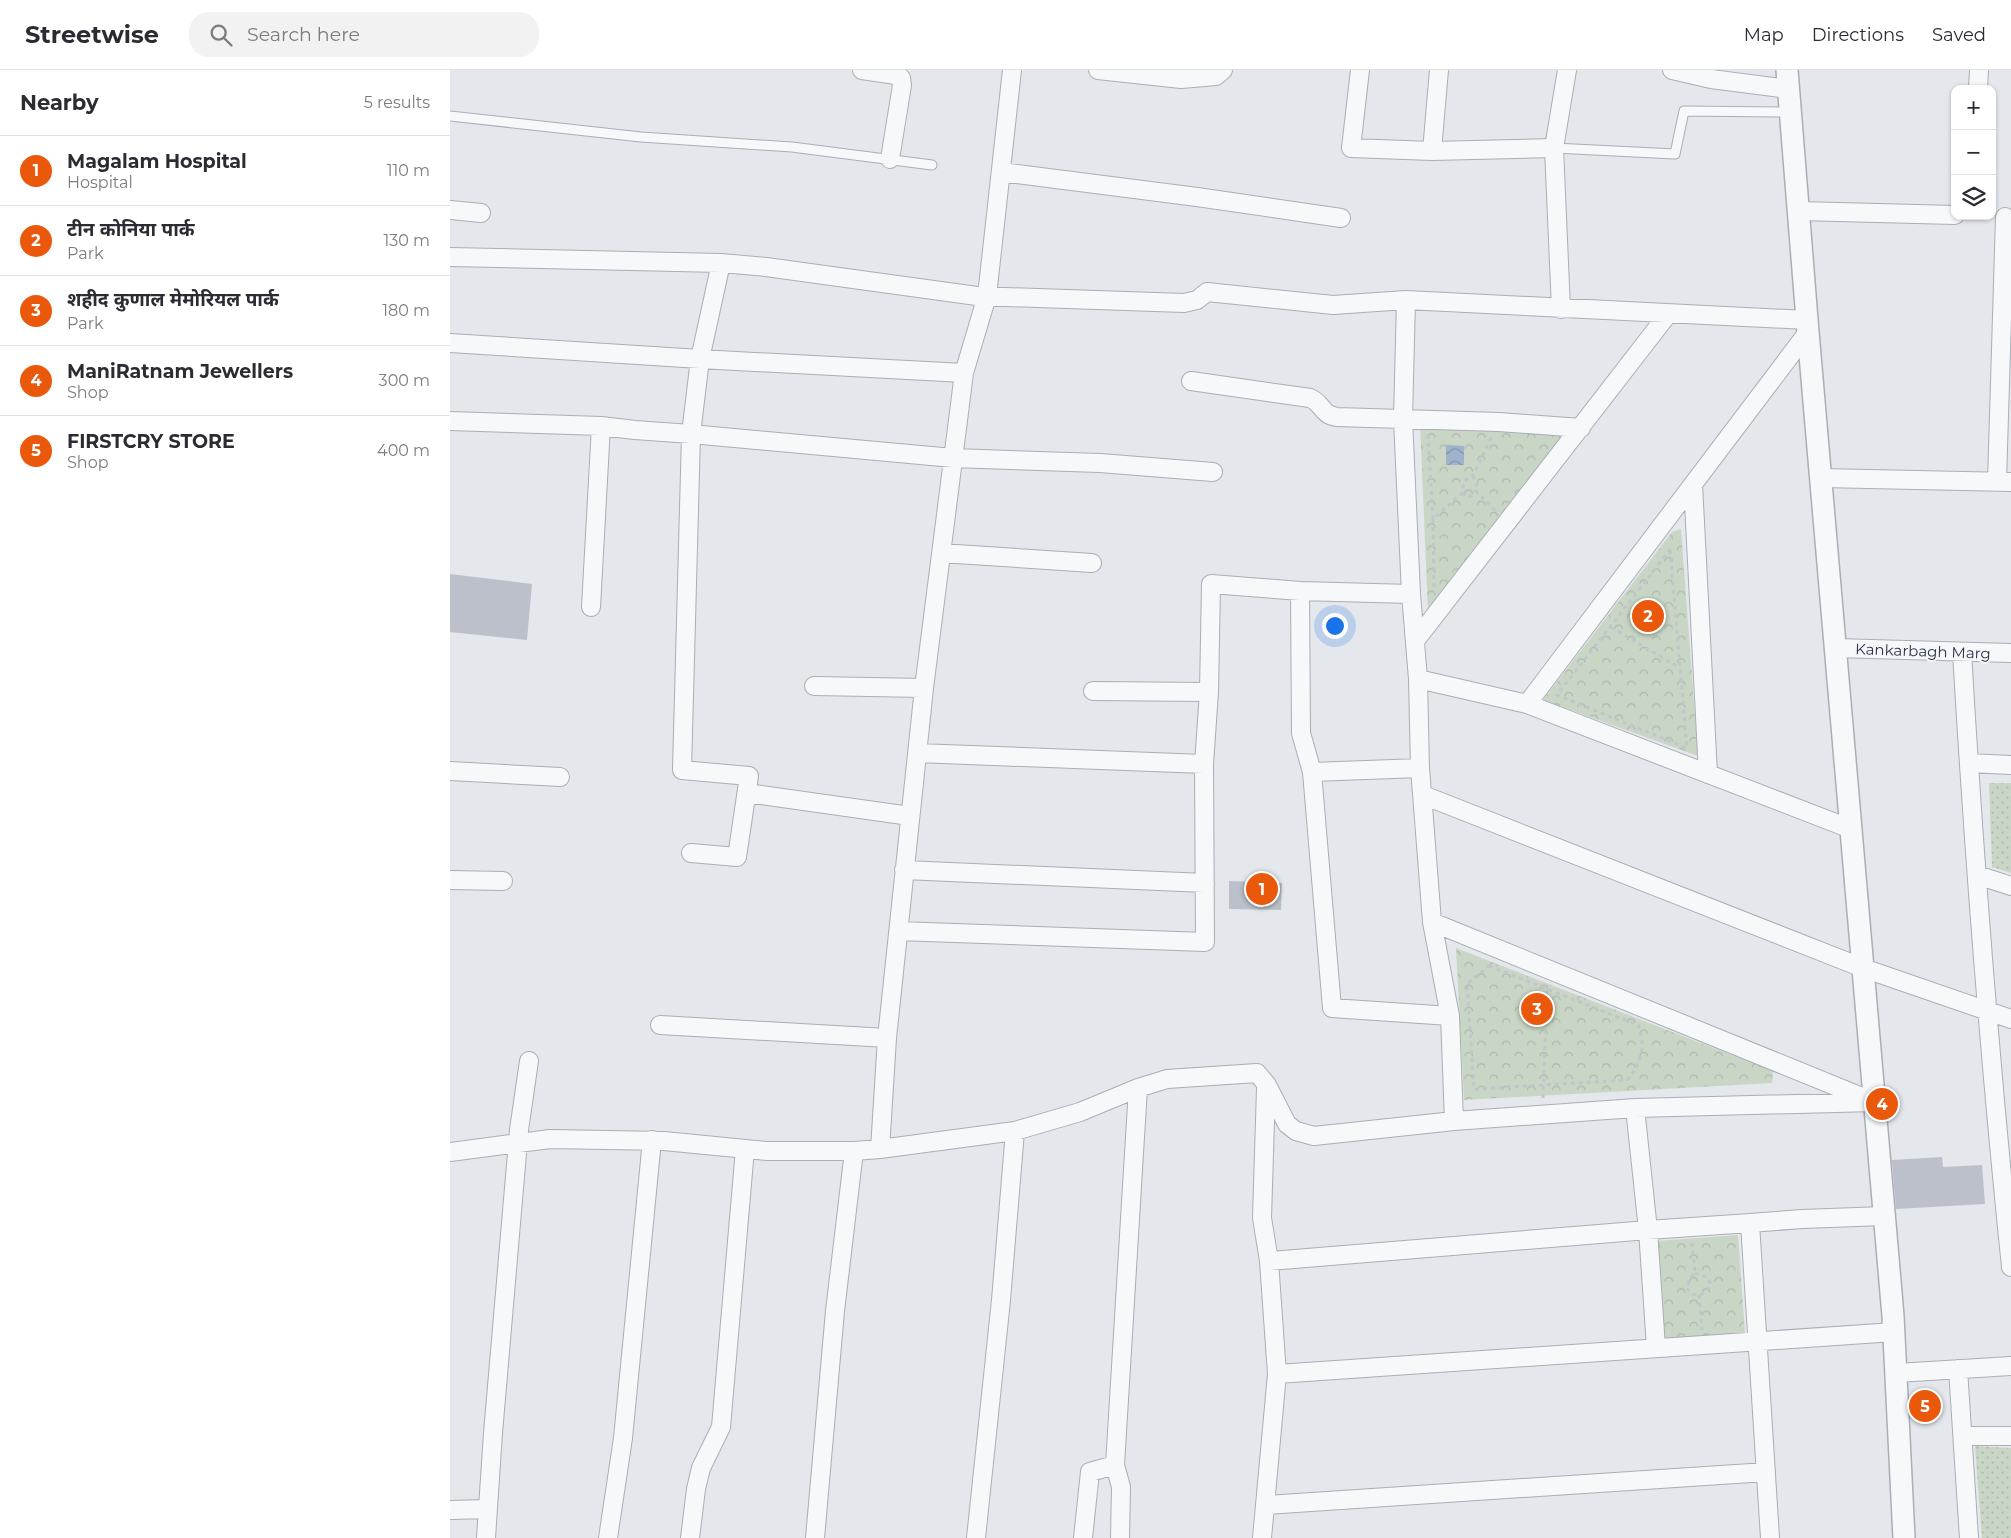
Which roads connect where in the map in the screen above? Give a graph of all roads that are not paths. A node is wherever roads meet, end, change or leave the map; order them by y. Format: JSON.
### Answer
{"nodes":[{"id":1,"x":862,"y":70,"type":"edge"},
{"id":2,"x":1012,"y":70,"type":"edge"},
{"id":3,"x":1098,"y":70,"type":"edge"},
{"id":4,"x":1223,"y":70,"type":"edge"},
{"id":5,"x":1360,"y":70,"type":"edge"},
{"id":6,"x":1438,"y":70,"type":"edge"},
{"id":7,"x":1567,"y":70,"type":"edge"},
{"id":8,"x":1672,"y":70,"type":"edge"},
{"id":9,"x":1979,"y":70,"type":"edge"},
{"id":10,"x":1788,"y":80,"type":"edge"},
{"id":11,"x":1978,"y":85,"type":"edge"},
{"id":12,"x":1791,"y":112,"type":"junction"},
{"id":13,"x":450,"y":116,"type":"edge"},
{"id":14,"x":1554,"y":148,"type":"junction"},
{"id":15,"x":1432,"y":152,"type":"junction"},
{"id":16,"x":890,"y":159,"type":"junction"},
{"id":17,"x":932,"y":165,"type":"dead end"},
{"id":18,"x":1001,"y":172,"type":"junction"},
{"id":19,"x":450,"y":210,"type":"edge"},
{"id":20,"x":1799,"y":211,"type":"junction"},
{"id":21,"x":481,"y":213,"type":"dead end"},
{"id":22,"x":1951,"y":215,"type":"edge"},
{"id":23,"x":2003,"y":217,"type":"edge"},
{"id":24,"x":1341,"y":218,"type":"dead end"},
{"id":25,"x":450,"y":257,"type":"edge"},
{"id":26,"x":721,"y":263,"type":"junction"},
{"id":27,"x":987,"y":296,"type":"junction"},
{"id":28,"x":1406,"y":300,"type":"junction"},
{"id":29,"x":1561,"y":309,"type":"junction"},
{"id":30,"x":1668,"y":314,"type":"junction"},
{"id":31,"x":1807,"y":326,"type":"junction"},
{"id":32,"x":450,"y":343,"type":"edge"},
{"id":33,"x":700,"y":359,"type":"junction"},
{"id":34,"x":964,"y":373,"type":"junction"},
{"id":35,"x":1191,"y":381,"type":"dead end"},
{"id":36,"x":1403,"y":419,"type":"junction"},
{"id":37,"x":450,"y":421,"type":"edge"},
{"id":38,"x":601,"y":426,"type":"junction"},
{"id":39,"x":1581,"y":428,"type":"junction"},
{"id":40,"x":691,"y":434,"type":"junction"},
{"id":41,"x":953,"y":458,"type":"junction"},
{"id":42,"x":1213,"y":472,"type":"dead end"},
{"id":43,"x":1821,"y":478,"type":"junction"},
{"id":44,"x":2004,"y":482,"type":"edge"},
{"id":45,"x":1693,"y":484,"type":"junction"},
{"id":46,"x":941,"y":553,"type":"junction"},
{"id":47,"x":1092,"y":563,"type":"dead end"},
{"id":48,"x":1300,"y":591,"type":"junction"},
{"id":49,"x":1411,"y":594,"type":"junction"},
{"id":50,"x":591,"y":607,"type":"dead end"},
{"id":51,"x":1415,"y":641,"type":"junction"},
{"id":52,"x":1836,"y":648,"type":"junction"},
{"id":53,"x":1962,"y":652,"type":"junction"},
{"id":54,"x":2011,"y":653,"type":"edge"},
{"id":55,"x":1418,"y":679,"type":"junction"},
{"id":56,"x":814,"y":686,"type":"dead end"},
{"id":57,"x":924,"y":688,"type":"junction"},
{"id":58,"x":1093,"y":691,"type":"dead end"},
{"id":59,"x":1209,"y":692,"type":"junction"},
{"id":60,"x":1527,"y":704,"type":"junction"},
{"id":61,"x":917,"y":753,"type":"junction"},
{"id":62,"x":1968,"y":763,"type":"junction"},
{"id":63,"x":1204,"y":764,"type":"junction"},
{"id":64,"x":2011,"y":766,"type":"edge"},
{"id":65,"x":1420,"y":768,"type":"junction"},
{"id":66,"x":450,"y":771,"type":"edge"},
{"id":67,"x":1312,"y":772,"type":"junction"},
{"id":68,"x":1708,"y":774,"type":"junction"},
{"id":69,"x":560,"y":777,"type":"dead end"},
{"id":70,"x":748,"y":793,"type":"junction"},
{"id":71,"x":1423,"y":795,"type":"junction"},
{"id":72,"x":910,"y":816,"type":"junction"},
{"id":73,"x":1851,"y":828,"type":"junction"},
{"id":74,"x":691,"y":853,"type":"dead end"},
{"id":75,"x":904,"y":870,"type":"junction"},
{"id":76,"x":1977,"y":874,"type":"junction"},
{"id":77,"x":450,"y":880,"type":"edge"},
{"id":78,"x":503,"y":881,"type":"dead end"},
{"id":79,"x":1204,"y":883,"type":"junction"},
{"id":80,"x":2011,"y":886,"type":"edge"},
{"id":81,"x":1432,"y":922,"type":"junction"},
{"id":82,"x":898,"y":931,"type":"junction"},
{"id":83,"x":1863,"y":968,"type":"junction"},
{"id":84,"x":1987,"y":1009,"type":"junction"},
{"id":85,"x":1450,"y":1016,"type":"junction"},
{"id":86,"x":2011,"y":1019,"type":"edge"},
{"id":87,"x":660,"y":1025,"type":"dead end"},
{"id":88,"x":888,"y":1038,"type":"junction"},
{"id":89,"x":529,"y":1061,"type":"dead end"},
{"id":90,"x":1266,"y":1085,"type":"junction"},
{"id":91,"x":1138,"y":1088,"type":"junction"},
{"id":92,"x":1874,"y":1102,"type":"junction"},
{"id":93,"x":1635,"y":1108,"type":"junction"},
{"id":94,"x":1454,"y":1121,"type":"junction"},
{"id":95,"x":1016,"y":1131,"type":"junction"},
{"id":96,"x":652,"y":1140,"type":"junction"},
{"id":97,"x":518,"y":1143,"type":"junction"},
{"id":98,"x":744,"y":1149,"type":"junction"},
{"id":99,"x":880,"y":1149,"type":"junction"},
{"id":100,"x":854,"y":1151,"type":"junction"},
{"id":101,"x":450,"y":1152,"type":"edge"},
{"id":102,"x":2005,"y":1152,"type":"edge"},
{"id":103,"x":1884,"y":1216,"type":"junction"},
{"id":104,"x":1750,"y":1223,"type":"junction"},
{"id":105,"x":1648,"y":1230,"type":"junction"},
{"id":106,"x":1269,"y":1261,"type":"junction"},
{"id":107,"x":2011,"y":1267,"type":"edge"},
{"id":108,"x":1894,"y":1332,"type":"junction"},
{"id":109,"x":1758,"y":1342,"type":"junction"},
{"id":110,"x":1656,"y":1348,"type":"junction"},
{"id":111,"x":2011,"y":1366,"type":"edge"},
{"id":112,"x":1958,"y":1369,"type":"junction"},
{"id":113,"x":1897,"y":1373,"type":"junction"},
{"id":114,"x":1277,"y":1374,"type":"junction"},
{"id":115,"x":1964,"y":1436,"type":"junction"},
{"id":116,"x":2011,"y":1436,"type":"edge"},
{"id":117,"x":1115,"y":1464,"type":"junction"},
{"id":118,"x":1766,"y":1472,"type":"junction"},
{"id":119,"x":1265,"y":1505,"type":"junction"},
{"id":120,"x":450,"y":1510,"type":"edge"},
{"id":121,"x":488,"y":1510,"type":"junction"},
{"id":122,"x":486,"y":1538,"type":"edge"},
{"id":123,"x":608,"y":1538,"type":"edge"},
{"id":124,"x":690,"y":1538,"type":"edge"},
{"id":125,"x":815,"y":1538,"type":"edge"},
{"id":126,"x":976,"y":1538,"type":"edge"},
{"id":127,"x":1083,"y":1538,"type":"edge"},
{"id":128,"x":1120,"y":1538,"type":"edge"},
{"id":129,"x":1262,"y":1538,"type":"edge"},
{"id":130,"x":1770,"y":1538,"type":"edge"},
{"id":131,"x":1904,"y":1538,"type":"edge"},
{"id":132,"x":1969,"y":1538,"type":"edge"}],
"edges":[{"from":1,"to":16,"type":"street"},
{"from":2,"to":18,"type":"street"},
{"from":3,"to":4,"type":"street"},
{"from":5,"to":15,"type":"street"},
{"from":6,"to":15,"type":"street"},
{"from":7,"to":14,"type":"street"},
{"from":8,"to":10,"type":"street"},
{"from":9,"to":11,"type":"street"},
{"from":10,"to":12,"type":"street"},
{"from":12,"to":14,"type":"lane"},
{"from":12,"to":20,"type":"street"},
{"from":13,"to":16,"type":"lane"},
{"from":14,"to":15,"type":"street"},
{"from":14,"to":29,"type":"street"},
{"from":16,"to":17,"type":"lane"},
{"from":18,"to":24,"type":"street"},
{"from":18,"to":27,"type":"street"},
{"from":19,"to":21,"type":"street"},
{"from":20,"to":22,"type":"street"},
{"from":20,"to":31,"type":"street"},
{"from":23,"to":44,"type":"street"},
{"from":25,"to":26,"type":"street"},
{"from":26,"to":27,"type":"street"},
{"from":26,"to":33,"type":"street"},
{"from":27,"to":28,"type":"street"},
{"from":27,"to":34,"type":"street"},
{"from":28,"to":29,"type":"street"},
{"from":28,"to":36,"type":"street"},
{"from":29,"to":30,"type":"street"},
{"from":30,"to":31,"type":"street"},
{"from":30,"to":39,"type":"street"},
{"from":31,"to":43,"type":"street"},
{"from":31,"to":45,"type":"street"},
{"from":32,"to":33,"type":"street"},
{"from":33,"to":34,"type":"street"},
{"from":33,"to":40,"type":"street"},
{"from":34,"to":41,"type":"street"},
{"from":35,"to":36,"type":"street"},
{"from":36,"to":39,"type":"street"},
{"from":36,"to":49,"type":"street"},
{"from":37,"to":38,"type":"street"},
{"from":38,"to":40,"type":"street"},
{"from":38,"to":50,"type":"street"},
{"from":39,"to":51,"type":"street"},
{"from":40,"to":41,"type":"street"},
{"from":40,"to":70,"type":"street"},
{"from":41,"to":42,"type":"street"},
{"from":41,"to":46,"type":"street"},
{"from":43,"to":44,"type":"street"},
{"from":43,"to":52,"type":"street"},
{"from":45,"to":60,"type":"street"},
{"from":45,"to":68,"type":"street"},
{"from":46,"to":47,"type":"street"},
{"from":46,"to":57,"type":"street"},
{"from":48,"to":49,"type":"street"},
{"from":48,"to":59,"type":"street"},
{"from":48,"to":67,"type":"street"},
{"from":49,"to":51,"type":"street"},
{"from":51,"to":55,"type":"street"},
{"from":52,"to":53,"type":"street","name":"Kankarbagh Marg"},
{"from":52,"to":73,"type":"street"},
{"from":53,"to":54,"type":"street","name":"Kankarbagh Marg"},
{"from":53,"to":62,"type":"street"},
{"from":55,"to":60,"type":"street"},
{"from":55,"to":65,"type":"street"},
{"from":56,"to":57,"type":"street"},
{"from":57,"to":61,"type":"street"},
{"from":58,"to":59,"type":"street"},
{"from":59,"to":63,"type":"street"},
{"from":60,"to":68,"type":"street"},
{"from":61,"to":63,"type":"street"},
{"from":61,"to":72,"type":"street"},
{"from":62,"to":64,"type":"street"},
{"from":62,"to":76,"type":"street"},
{"from":63,"to":79,"type":"street"},
{"from":65,"to":67,"type":"street"},
{"from":65,"to":71,"type":"street"},
{"from":66,"to":69,"type":"street"},
{"from":67,"to":85,"type":"street"},
{"from":68,"to":73,"type":"street"},
{"from":70,"to":72,"type":"street"},
{"from":70,"to":74,"type":"street"},
{"from":71,"to":81,"type":"street"},
{"from":71,"to":83,"type":"street"},
{"from":72,"to":75,"type":"street"},
{"from":73,"to":83,"type":"street"},
{"from":75,"to":79,"type":"street"},
{"from":75,"to":82,"type":"street"},
{"from":76,"to":80,"type":"street"},
{"from":76,"to":84,"type":"street"},
{"from":77,"to":78,"type":"street"},
{"from":79,"to":82,"type":"street"},
{"from":81,"to":85,"type":"street"},
{"from":81,"to":92,"type":"street"},
{"from":82,"to":88,"type":"street"},
{"from":83,"to":84,"type":"street"},
{"from":83,"to":92,"type":"street"},
{"from":84,"to":86,"type":"street"},
{"from":84,"to":102,"type":"street"},
{"from":85,"to":94,"type":"street"},
{"from":87,"to":88,"type":"street"},
{"from":88,"to":99,"type":"street"},
{"from":89,"to":97,"type":"street"},
{"from":90,"to":91,"type":"street"},
{"from":90,"to":94,"type":"street"},
{"from":90,"to":106,"type":"street"},
{"from":91,"to":95,"type":"street"},
{"from":91,"to":117,"type":"street"},
{"from":92,"to":93,"type":"street"},
{"from":92,"to":103,"type":"street"},
{"from":93,"to":94,"type":"street"},
{"from":93,"to":105,"type":"street"},
{"from":95,"to":99,"type":"street"},
{"from":95,"to":126,"type":"street"},
{"from":96,"to":97,"type":"street"},
{"from":96,"to":98,"type":"street"},
{"from":96,"to":123,"type":"street"},
{"from":97,"to":101,"type":"street"},
{"from":97,"to":121,"type":"street"},
{"from":98,"to":100,"type":"street"},
{"from":98,"to":124,"type":"street"},
{"from":99,"to":100,"type":"street"},
{"from":100,"to":125,"type":"street"},
{"from":102,"to":107,"type":"street"},
{"from":103,"to":104,"type":"street"},
{"from":103,"to":108,"type":"street"},
{"from":104,"to":105,"type":"street"},
{"from":104,"to":109,"type":"street"},
{"from":105,"to":106,"type":"street"},
{"from":105,"to":110,"type":"street"},
{"from":106,"to":114,"type":"street"},
{"from":108,"to":109,"type":"street"},
{"from":108,"to":113,"type":"street"},
{"from":109,"to":110,"type":"street"},
{"from":109,"to":118,"type":"street"},
{"from":110,"to":114,"type":"street"},
{"from":111,"to":112,"type":"street"},
{"from":112,"to":113,"type":"street"},
{"from":112,"to":115,"type":"street"},
{"from":113,"to":131,"type":"street"},
{"from":114,"to":119,"type":"street"},
{"from":115,"to":116,"type":"street"},
{"from":115,"to":132,"type":"street"},
{"from":117,"to":127,"type":"street"},
{"from":117,"to":128,"type":"street"},
{"from":118,"to":119,"type":"street"},
{"from":118,"to":130,"type":"street"},
{"from":119,"to":129,"type":"street"},
{"from":120,"to":121,"type":"street"},
{"from":121,"to":122,"type":"street"}]}
